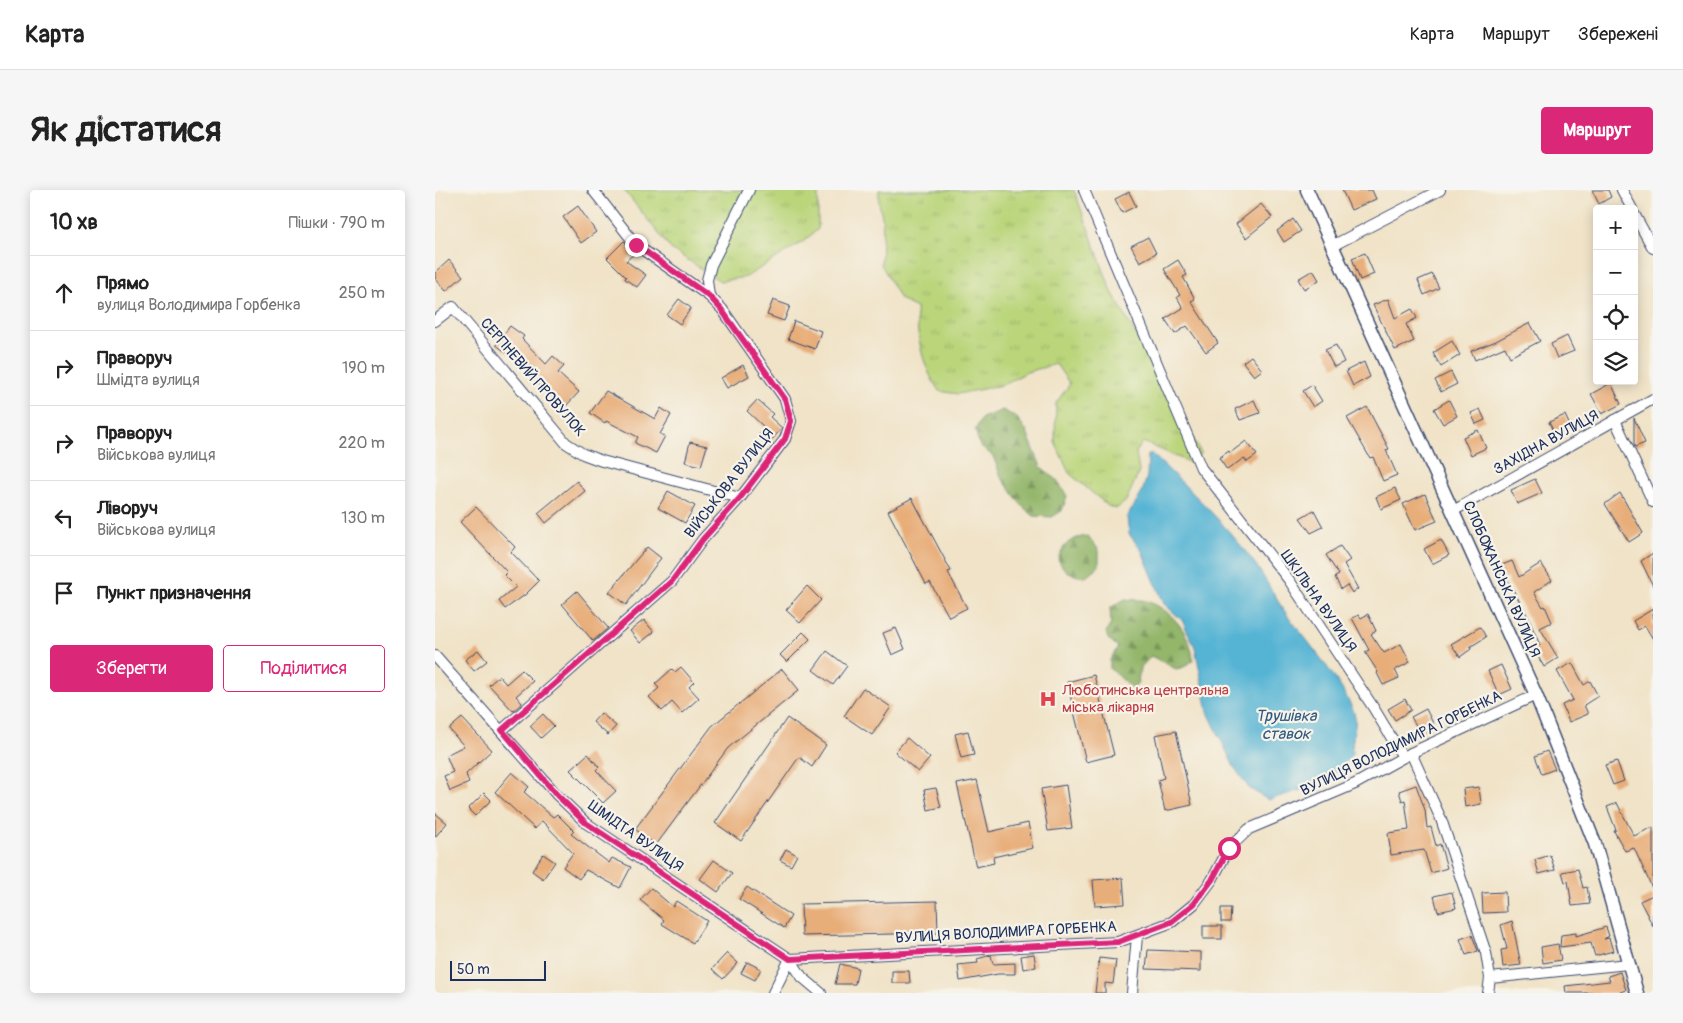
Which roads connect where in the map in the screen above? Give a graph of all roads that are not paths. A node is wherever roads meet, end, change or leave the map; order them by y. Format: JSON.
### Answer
{"nodes":[{"id":1,"x":593,"y":190,"type":"edge"},
{"id":2,"x":749,"y":190,"type":"edge"},
{"id":3,"x":1083,"y":190,"type":"edge"},
{"id":4,"x":1307,"y":190,"type":"edge"},
{"id":5,"x":1440,"y":190,"type":"edge"},
{"id":6,"x":1622,"y":190,"type":"edge"},
{"id":7,"x":1630,"y":205,"type":"edge"},
{"id":8,"x":1638,"y":221,"type":"edge"},
{"id":9,"x":1332,"y":246,"type":"junction"},
{"id":10,"x":1653,"y":248,"type":"edge"},
{"id":11,"x":709,"y":296,"type":"junction"},
{"id":12,"x":435,"y":321,"type":"edge"},
{"id":13,"x":1653,"y":399,"type":"edge"},
{"id":14,"x":1615,"y":420,"type":"junction"},
{"id":15,"x":740,"y":498,"type":"junction"},
{"id":16,"x":1653,"y":502,"type":"edge"},
{"id":17,"x":1453,"y":511,"type":"junction"},
{"id":18,"x":435,"y":656,"type":"edge"},
{"id":19,"x":1536,"y":695,"type":"junction"},
{"id":20,"x":502,"y":730,"type":"junction"},
{"id":21,"x":1407,"y":755,"type":"junction"},
{"id":22,"x":1137,"y":936,"type":"junction"},
{"id":23,"x":790,"y":959,"type":"junction"},
{"id":24,"x":1628,"y":964,"type":"junction"},
{"id":25,"x":1490,"y":978,"type":"junction"},
{"id":26,"x":773,"y":993,"type":"edge"},
{"id":27,"x":821,"y":993,"type":"edge"},
{"id":28,"x":1132,"y":993,"type":"edge"},
{"id":29,"x":1488,"y":993,"type":"edge"},
{"id":30,"x":1637,"y":993,"type":"edge"}],
"edges":[{"from":1,"to":11,"type":"street","name":"ВІЙСЬКОВА ВУЛИЦЯ"},
{"from":2,"to":11,"type":"street"},
{"from":3,"to":21,"type":"street","name":"ШКІЛЬНА ВУЛИЦЯ"},
{"from":4,"to":9,"type":"street","name":"СЛОБОЖАНСЬКА ВУЛИЦЯ"},
{"from":5,"to":9,"type":"street"},
{"from":6,"to":7,"type":"street"},
{"from":8,"to":10,"type":"street"},
{"from":9,"to":17,"type":"street","name":"СЛОБОЖАНСЬКА ВУЛИЦЯ"},
{"from":11,"to":15,"type":"street","name":"ВІЙСЬКОВА ВУЛИЦЯ"},
{"from":12,"to":15,"type":"street","name":"СЕРПНЕВИЙ ПРОВУЛОК"},
{"from":13,"to":14,"type":"street","name":"ЗАХІДНА ВУЛИЦЯ"},
{"from":14,"to":16,"type":"street"},
{"from":14,"to":17,"type":"street","name":"ЗАХІДНА ВУЛИЦЯ"},
{"from":15,"to":20,"type":"street","name":"ВІЙСЬКОВА ВУЛИЦЯ"},
{"from":17,"to":19,"type":"street","name":"СЛОБОЖАНСЬКА ВУЛИЦЯ"},
{"from":18,"to":20,"type":"street","name":"ШМІДТА ВУЛИЦЯ"},
{"from":19,"to":21,"type":"street","name":"ВУЛИЦЯ ВОЛОДИМИРА ГОРБЕНКА"},
{"from":19,"to":24,"type":"street","name":"СЛОБОЖАНСЬКА ВУЛИЦЯ"},
{"from":20,"to":23,"type":"street","name":"ШМІДТА ВУЛИЦЯ"},
{"from":21,"to":22,"type":"street","name":"ВУЛИЦЯ ВОЛОДИМИРА ГОРБЕНКА"},
{"from":21,"to":25,"type":"street","name":"ШКІЛЬНА ВУЛИЦЯ"},
{"from":22,"to":23,"type":"street","name":"ВУЛИЦЯ ВОЛОДИМИРА ГОРБЕНКА"},
{"from":22,"to":28,"type":"street"},
{"from":23,"to":26,"type":"street"},
{"from":23,"to":27,"type":"street","name":"ШМІДТА ВУЛИЦЯ"},
{"from":24,"to":25,"type":"street"},
{"from":24,"to":30,"type":"street","name":"СЛОБОЖАНСЬКА ВУЛИЦЯ"},
{"from":25,"to":29,"type":"street","name":"ШКІЛЬНА ВУЛИЦЯ"}]}
